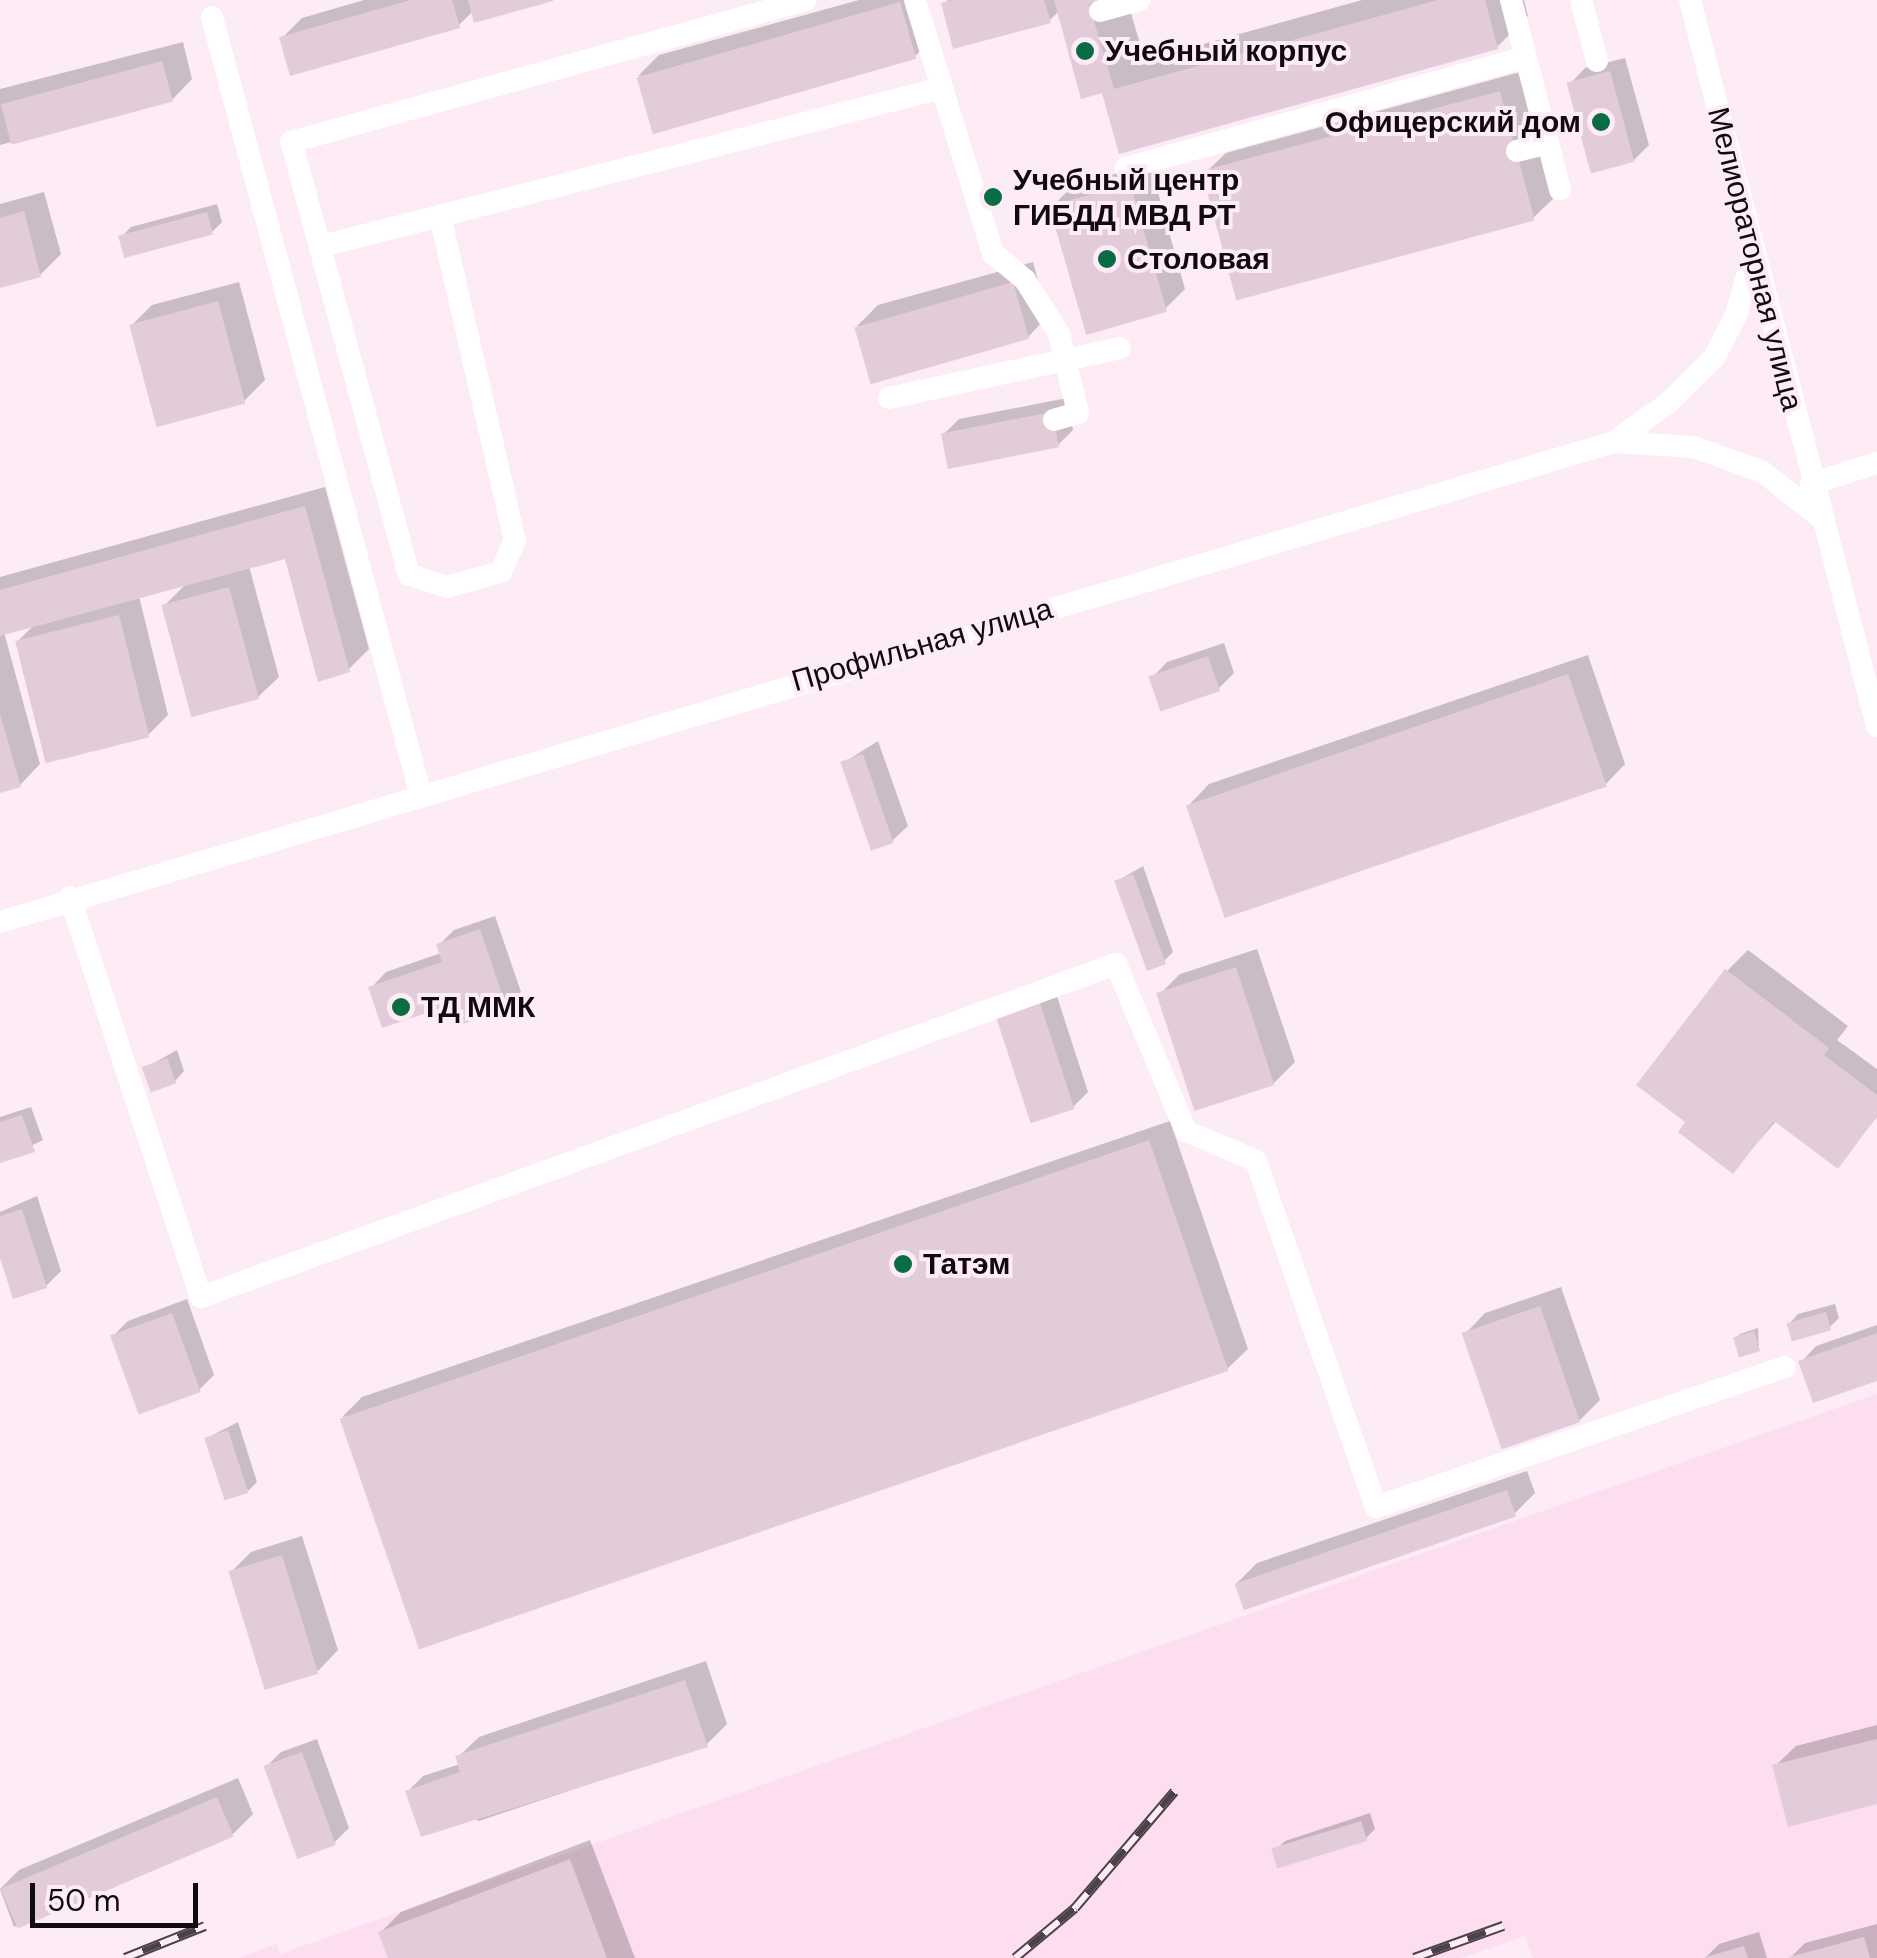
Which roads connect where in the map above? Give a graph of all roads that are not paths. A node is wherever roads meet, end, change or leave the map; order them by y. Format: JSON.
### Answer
{"nodes":[{"id":1,"x":806,"y":0,"type":"edge"},
{"id":2,"x":915,"y":0,"type":"edge"},
{"id":3,"x":1139,"y":0,"type":"edge"},
{"id":4,"x":1511,"y":0,"type":"edge"},
{"id":5,"x":1582,"y":0,"type":"edge"},
{"id":6,"x":1690,"y":0,"type":"edge"},
{"id":7,"x":1100,"y":10,"type":"dead end"},
{"id":8,"x":212,"y":17,"type":"dead end"},
{"id":9,"x":1526,"y":58,"type":"junction"},
{"id":10,"x":1597,"y":61,"type":"dead end"},
{"id":11,"x":942,"y":88,"type":"junction"},
{"id":12,"x":1548,"y":143,"type":"junction"},
{"id":13,"x":1517,"y":151,"type":"dead end"},
{"id":14,"x":1126,"y":168,"type":"dead end"},
{"id":15,"x":1560,"y":190,"type":"dead end"},
{"id":16,"x":440,"y":216,"type":"junction"},
{"id":17,"x":322,"y":246,"type":"junction"},
{"id":18,"x":1754,"y":254,"type":"junction"},
{"id":19,"x":1120,"y":348,"type":"dead end"},
{"id":20,"x":1065,"y":358,"type":"junction"},
{"id":21,"x":889,"y":398,"type":"dead end"},
{"id":22,"x":1054,"y":420,"type":"dead end"},
{"id":23,"x":1614,"y":442,"type":"junction"},
{"id":24,"x":1877,"y":463,"type":"edge"},
{"id":25,"x":1812,"y":484,"type":"junction"},
{"id":26,"x":1820,"y":518,"type":"junction"},
{"id":27,"x":1877,"y":726,"type":"edge"},
{"id":28,"x":420,"y":792,"type":"junction"},
{"id":29,"x":70,"y":897,"type":"junction"},
{"id":30,"x":0,"y":922,"type":"edge"},
{"id":31,"x":1785,"y":1368,"type":"dead end"}],
"edges":[{"from":1,"to":17,"type":"street"},
{"from":2,"to":11,"type":"street"},
{"from":3,"to":7,"type":"street"},
{"from":4,"to":9,"type":"street"},
{"from":5,"to":10,"type":"street"},
{"from":6,"to":18,"type":"street","name":"Мелиораторная улица"},
{"from":8,"to":28,"type":"street"},
{"from":9,"to":12,"type":"street"},
{"from":9,"to":14,"type":"street"},
{"from":11,"to":16,"type":"street"},
{"from":11,"to":20,"type":"street"},
{"from":12,"to":13,"type":"street"},
{"from":12,"to":15,"type":"street"},
{"from":16,"to":17,"type":"street"},
{"from":16,"to":17,"type":"street"},
{"from":18,"to":23,"type":"street","name":"Профильная улица"},
{"from":18,"to":25,"type":"street","name":"Мелиораторная улица"},
{"from":19,"to":20,"type":"street"},
{"from":20,"to":21,"type":"street"},
{"from":20,"to":22,"type":"street"},
{"from":23,"to":26,"type":"street"},
{"from":23,"to":28,"type":"street","name":"Профильная улица"},
{"from":24,"to":25,"type":"street"},
{"from":25,"to":26,"type":"street","name":"Мелиораторная улица"},
{"from":26,"to":27,"type":"street","name":"Мелиораторная улица"},
{"from":28,"to":29,"type":"street","name":"Профильная улица"},
{"from":29,"to":30,"type":"street","name":"Профильная улица"},
{"from":29,"to":31,"type":"street"}]}
